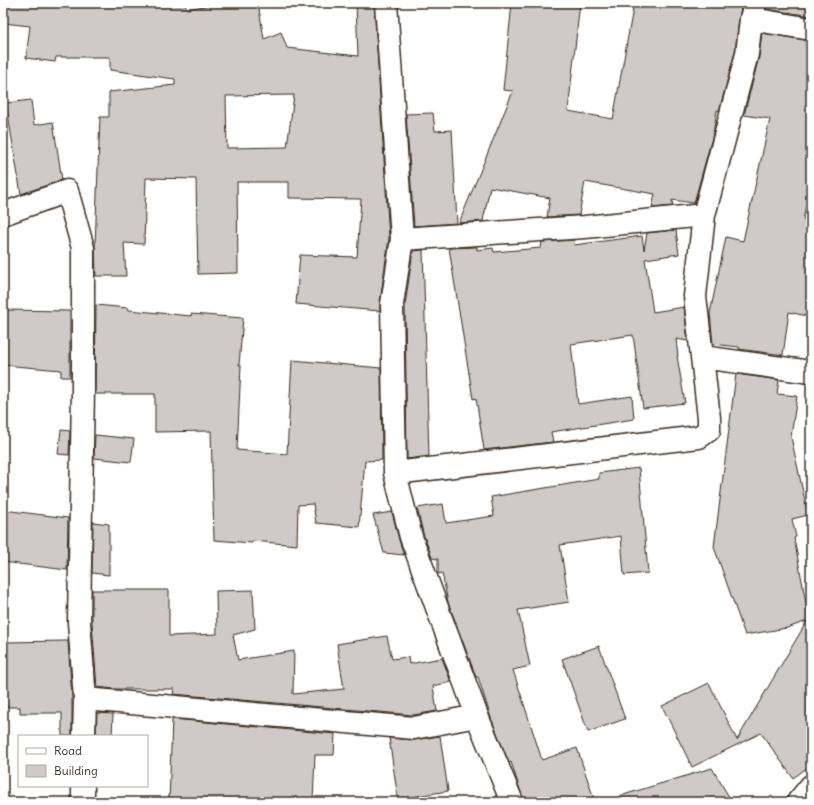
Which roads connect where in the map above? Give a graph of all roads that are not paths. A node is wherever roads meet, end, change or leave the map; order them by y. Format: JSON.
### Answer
{"nodes":[{"id":1,"x":386,"y":3,"type":"edge"},
{"id":2,"x":753,"y":11,"type":"edge"},
{"id":3,"x":811,"y":29,"type":"edge"},
{"id":4,"x":3,"y":214,"type":"edge"},
{"id":5,"x":704,"y":215,"type":"junction"},
{"id":6,"x":402,"y":239,"type":"junction"},
{"id":7,"x":702,"y":357,"type":"junction"},
{"id":8,"x":811,"y":372,"type":"edge"},
{"id":9,"x":395,"y":473,"type":"junction"},
{"id":10,"x":85,"y":699,"type":"junction"},
{"id":11,"x":477,"y":716,"type":"junction"},
{"id":12,"x":84,"y":735,"type":"edge"},
{"id":13,"x":811,"y":786,"type":"edge"},
{"id":14,"x":83,"y":787,"type":"edge"},
{"id":15,"x":83,"y":802,"type":"edge"},
{"id":16,"x":512,"y":802,"type":"edge"},
{"id":17,"x":798,"y":802,"type":"edge"}],
"edges":[{"from":1,"to":6,"type":"street"},
{"from":2,"to":3,"type":"street"},
{"from":2,"to":5,"type":"street"},
{"from":4,"to":10,"type":"street"},
{"from":5,"to":6,"type":"street"},
{"from":5,"to":7,"type":"street"},
{"from":6,"to":9,"type":"street"},
{"from":7,"to":8,"type":"street"},
{"from":7,"to":9,"type":"street"},
{"from":9,"to":11,"type":"street"},
{"from":10,"to":11,"type":"street"},
{"from":10,"to":12,"type":"street"},
{"from":11,"to":16,"type":"street"},
{"from":13,"to":17,"type":"street"},
{"from":14,"to":15,"type":"street"}]}
